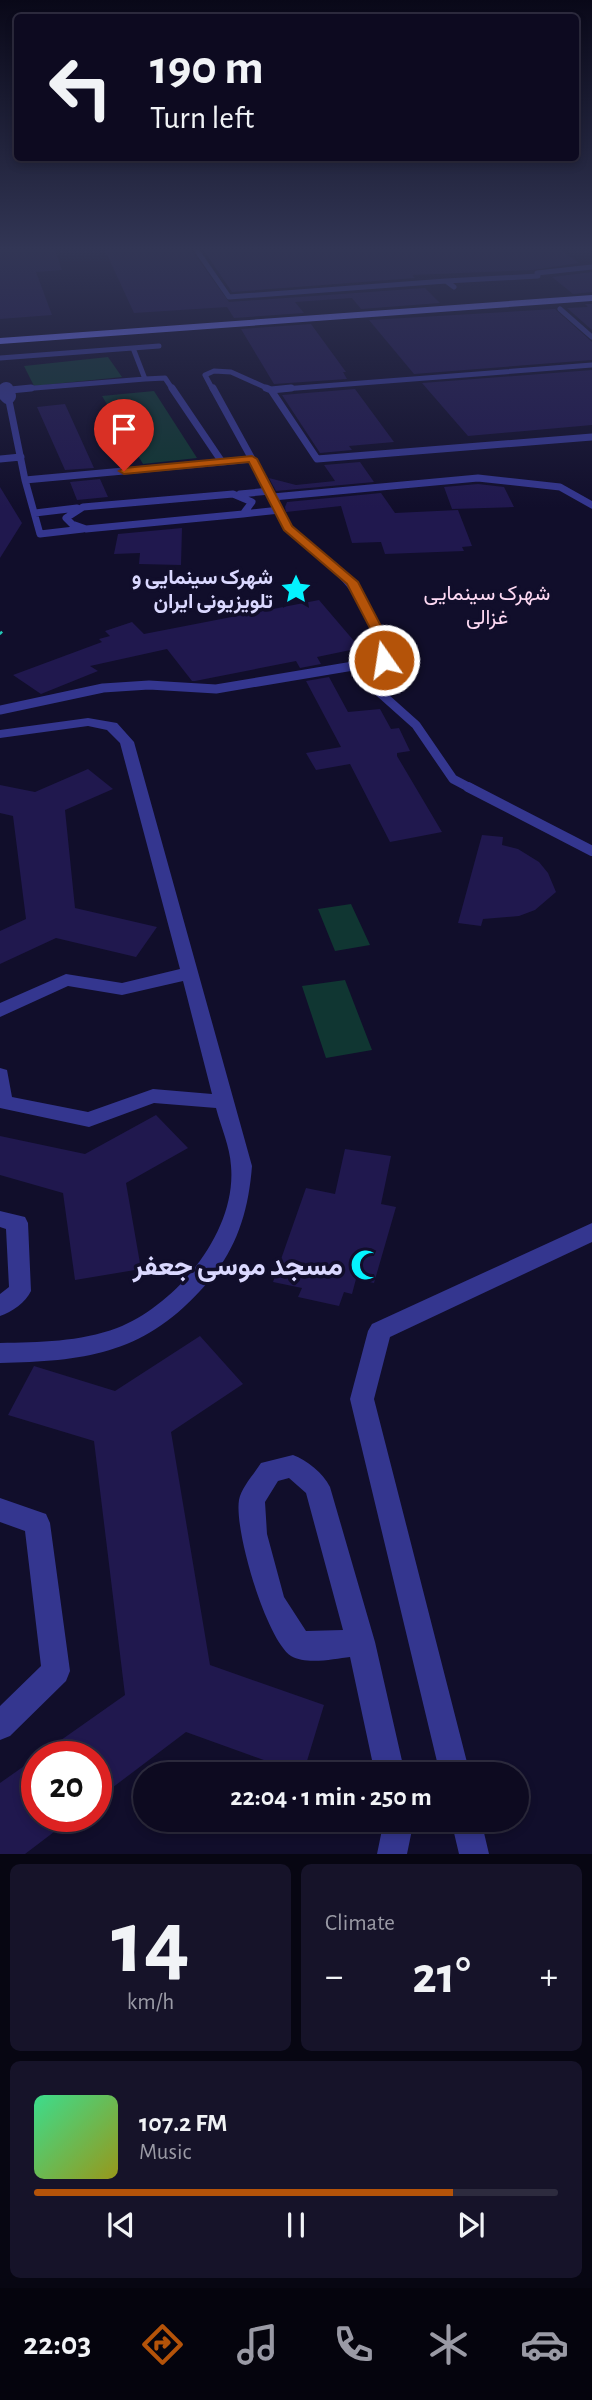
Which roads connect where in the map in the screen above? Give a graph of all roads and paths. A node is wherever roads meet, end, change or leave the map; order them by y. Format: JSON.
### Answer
{"nodes":[{"id":1,"x":37,"y":335,"type":"edge"},
{"id":2,"x":42,"y":335,"type":"edge"},
{"id":3,"x":5,"y":337,"type":"edge"},
{"id":4,"x":159,"y":346,"type":"dead end"},
{"id":5,"x":133,"y":348,"type":"junction"},
{"id":6,"x":14,"y":357,"type":"junction"},
{"id":7,"x":0,"y":358,"type":"edge"},
{"id":8,"x":592,"y":365,"type":"edge"},
{"id":9,"x":145,"y":380,"type":"junction"},
{"id":10,"x":271,"y":390,"type":"junction"},
{"id":11,"x":3,"y":393,"type":"edge"},
{"id":12,"x":592,"y":437,"type":"edge"},
{"id":13,"x":21,"y":457,"type":"junction"},
{"id":14,"x":0,"y":459,"type":"edge"},
{"id":15,"x":252,"y":459,"type":"junction"},
{"id":16,"x":222,"y":462,"type":"junction"},
{"id":17,"x":25,"y":480,"type":"junction"},
{"id":18,"x":233,"y":494,"type":"junction"},
{"id":19,"x":272,"y":494,"type":"junction"},
{"id":20,"x":592,"y":505,"type":"edge"},
{"id":21,"x":83,"y":508,"type":"junction"},
{"id":22,"x":280,"y":510,"type":"junction"},
{"id":23,"x":35,"y":513,"type":"junction"},
{"id":24,"x":243,"y":514,"type":"junction"},
{"id":25,"x":86,"y":529,"type":"junction"},
{"id":26,"x":384,"y":660,"type":"junction"},
{"id":27,"x":0,"y":710,"type":"edge"},
{"id":28,"x":75,"y":724,"type":"junction"},
{"id":29,"x":0,"y":734,"type":"edge"},
{"id":30,"x":0,"y":741,"type":"edge"},
{"id":31,"x":592,"y":850,"type":"edge"},
{"id":32,"x":190,"y":973,"type":"junction"},
{"id":33,"x":0,"y":1011,"type":"edge"},
{"id":34,"x":0,"y":1075,"type":"edge"},
{"id":35,"x":225,"y":1102,"type":"junction"},
{"id":36,"x":0,"y":1219,"type":"edge"},
{"id":37,"x":592,"y":1232,"type":"edge"},
{"id":38,"x":0,"y":1307,"type":"edge"},
{"id":39,"x":0,"y":1353,"type":"edge"},
{"id":40,"x":0,"y":1510,"type":"edge"},
{"id":41,"x":360,"y":1642,"type":"junction"},
{"id":42,"x":0,"y":1726,"type":"edge"},
{"id":43,"x":387,"y":1762,"type":"edge"},
{"id":44,"x":452,"y":1762,"type":"edge"},
{"id":45,"x":397,"y":1832,"type":"edge"},
{"id":46,"x":469,"y":1832,"type":"edge"},
{"id":47,"x":392,"y":1854,"type":"edge"},
{"id":48,"x":474,"y":1854,"type":"edge"}],
"edges":[{"from":1,"to":3,"type":"main road"},
{"from":2,"to":3,"type":"main road"},
{"from":3,"to":6,"type":"lane"},
{"from":4,"to":5,"type":"lane"},
{"from":5,"to":6,"type":"lane"},
{"from":5,"to":9,"type":"lane"},
{"from":6,"to":7,"type":"lane"},
{"from":8,"to":10,"type":"lane"},
{"from":9,"to":11,"type":"lane"},
{"from":9,"to":16,"type":"lane"},
{"from":10,"to":12,"type":"lane"},
{"from":10,"to":15,"type":"lane"},
{"from":11,"to":13,"type":"lane"},
{"from":13,"to":14,"type":"lane"},
{"from":13,"to":17,"type":"lane"},
{"from":15,"to":16,"type":"lane"},
{"from":15,"to":19,"type":"lane"},
{"from":16,"to":17,"type":"lane"},
{"from":17,"to":23,"type":"lane"},
{"from":18,"to":19,"type":"lane"},
{"from":18,"to":21,"type":"lane"},
{"from":18,"to":24,"type":"lane"},
{"from":19,"to":20,"type":"lane"},
{"from":19,"to":22,"type":"lane"},
{"from":21,"to":23,"type":"lane"},
{"from":21,"to":25,"type":"lane"},
{"from":22,"to":24,"type":"lane"},
{"from":22,"to":26,"type":"lane"},
{"from":23,"to":25,"type":"lane"},
{"from":24,"to":25,"type":"lane"},
{"from":26,"to":27,"type":"lane"},
{"from":26,"to":31,"type":"lane"},
{"from":28,"to":29,"type":"street"},
{"from":28,"to":30,"type":"street"},
{"from":28,"to":32,"type":"street"},
{"from":32,"to":33,"type":"street"},
{"from":32,"to":35,"type":"street"},
{"from":34,"to":35,"type":"street"},
{"from":35,"to":39,"type":"street"},
{"from":36,"to":38,"type":"street"},
{"from":37,"to":44,"type":"street"},
{"from":40,"to":42,"type":"street"},
{"from":41,"to":41,"type":"street"},
{"from":41,"to":43,"type":"street"},
{"from":45,"to":47,"type":"street"},
{"from":46,"to":48,"type":"street"}]}
